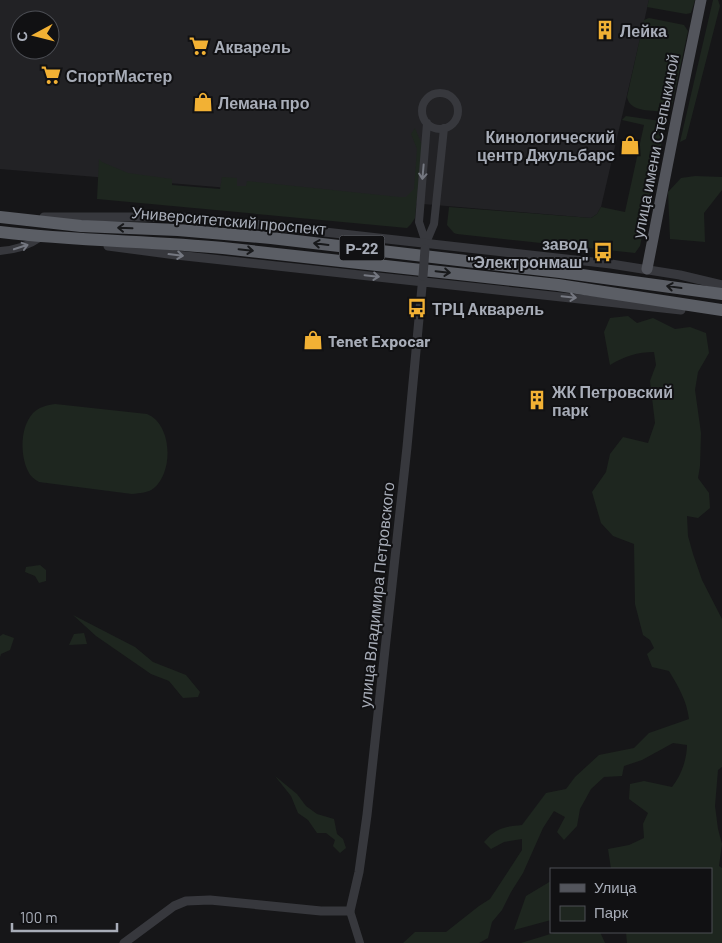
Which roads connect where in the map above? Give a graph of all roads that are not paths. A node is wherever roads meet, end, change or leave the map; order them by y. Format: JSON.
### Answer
{"nodes":[{"id":1,"x":701,"y":0,"type":"edge"},
{"id":2,"x":427,"y":124,"type":"junction"},
{"id":3,"x":444,"y":128,"type":"junction"},
{"id":4,"x":0,"y":217,"type":"edge"},
{"id":5,"x":0,"y":232,"type":"edge"},
{"id":6,"x":41,"y":237,"type":"junction"},
{"id":7,"x":425,"y":246,"type":"junction"},
{"id":8,"x":0,"y":251,"type":"edge"},
{"id":9,"x":648,"y":269,"type":"junction"},
{"id":10,"x":423,"y":278,"type":"junction"},
{"id":11,"x":722,"y":285,"type":"edge"},
{"id":12,"x":722,"y":294,"type":"edge"},
{"id":13,"x":722,"y":310,"type":"edge"},
{"id":14,"x":722,"y":314,"type":"edge"},
{"id":15,"x":350,"y":910,"type":"junction"},
{"id":16,"x":124,"y":943,"type":"edge"},
{"id":17,"x":360,"y":943,"type":"edge"}],
"edges":[{"from":1,"to":9,"type":"main road","name":"улица имени Степыкиной"},
{"from":2,"to":3,"type":"street"},
{"from":2,"to":3,"type":"street"},
{"from":2,"to":7,"type":"street","one_way":true},
{"from":3,"to":7,"type":"street"},
{"from":4,"to":7,"type":"street","name":"Университетский проспект"},
{"from":12,"to":4,"type":"highway","name":"Университетский проспект","number":"Р-22","one_way":true},
{"from":5,"to":6,"type":"highway","name":"Университетский проспект","number":"Р-22"},
{"from":8,"to":6,"type":"street","one_way":true},
{"from":6,"to":10,"type":"street","name":"Университетский проспект","number":"Р-22","one_way":true},
{"from":6,"to":13,"type":"highway","name":"Университетский проспект","number":"Р-22","one_way":true},
{"from":7,"to":9,"type":"street","name":"Университетский проспект"},
{"from":7,"to":10,"type":"street","name":"улица Владимира Петровского","bridge":true},
{"from":9,"to":11,"type":"street","name":"Университетский проспект"},
{"from":10,"to":14,"type":"street","name":"Университетский проспект","number":"Р-22","one_way":true},
{"from":10,"to":15,"type":"street","name":"улица Владимира Петровского"},
{"from":15,"to":16,"type":"street"},
{"from":15,"to":17,"type":"street"}]}
